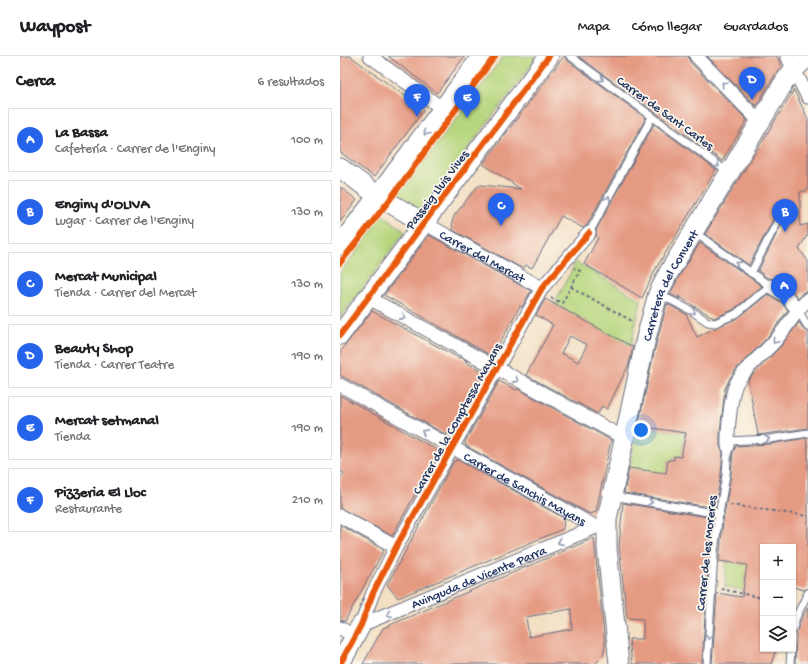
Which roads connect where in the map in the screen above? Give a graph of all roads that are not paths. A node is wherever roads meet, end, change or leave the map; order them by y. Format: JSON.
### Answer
{"nodes":[{"id":1,"x":370,"y":56,"type":"edge"},
{"id":2,"x":482,"y":56,"type":"edge"},
{"id":3,"x":549,"y":56,"type":"edge"},
{"id":4,"x":570,"y":56,"type":"edge"},
{"id":5,"x":696,"y":56,"type":"edge"},
{"id":6,"x":796,"y":61,"type":"edge"},
{"id":7,"x":808,"y":97,"type":"edge"},
{"id":8,"x":443,"y":109,"type":"junction"},
{"id":9,"x":652,"y":117,"type":"junction"},
{"id":10,"x":760,"y":122,"type":"junction"},
{"id":11,"x":340,"y":168,"type":"edge"},
{"id":12,"x":729,"y":174,"type":"junction"},
{"id":13,"x":378,"y":196,"type":"junction"},
{"id":14,"x":784,"y":209,"type":"dead end"},
{"id":15,"x":424,"y":223,"type":"junction"},
{"id":16,"x":693,"y":232,"type":"junction"},
{"id":17,"x":589,"y":233,"type":"joint"},
{"id":18,"x":340,"y":245,"type":"edge"},
{"id":19,"x":751,"y":273,"type":"junction"},
{"id":20,"x":770,"y":286,"type":"junction"},
{"id":21,"x":540,"y":290,"type":"junction"},
{"id":22,"x":658,"y":294,"type":"junction"},
{"id":23,"x":369,"y":298,"type":"junction"},
{"id":24,"x":808,"y":300,"type":"edge"},
{"id":25,"x":798,"y":310,"type":"junction"},
{"id":26,"x":808,"y":326,"type":"edge"},
{"id":27,"x":340,"y":335,"type":"edge"},
{"id":28,"x":496,"y":369,"type":"junction"},
{"id":29,"x":340,"y":385,"type":"edge"},
{"id":30,"x":808,"y":433,"type":"edge"},
{"id":31,"x":625,"y":435,"type":"junction"},
{"id":32,"x":728,"y":443,"type":"junction"},
{"id":33,"x":452,"y":448,"type":"junction"},
{"id":34,"x":612,"y":496,"type":"junction"},
{"id":35,"x":720,"y":514,"type":"junction"},
{"id":36,"x":340,"y":516,"type":"edge"},
{"id":37,"x":601,"y":527,"type":"junction"},
{"id":38,"x":396,"y":547,"type":"junction"},
{"id":39,"x":808,"y":593,"type":"edge"},
{"id":40,"x":796,"y":617,"type":"edge"},
{"id":41,"x":352,"y":630,"type":"edge"},
{"id":42,"x":791,"y":652,"type":"edge"},
{"id":43,"x":340,"y":664,"type":"edge"},
{"id":44,"x":619,"y":664,"type":"edge"},
{"id":45,"x":707,"y":664,"type":"edge"},
{"id":46,"x":790,"y":664,"type":"edge"}],
"edges":[{"from":1,"to":8,"type":"street"},
{"from":2,"to":8,"type":"street"},
{"from":3,"to":15,"type":"street","name":"Passeig Lluis Vives"},
{"from":4,"to":9,"type":"lane","name":"Carrer de Sant Carles","one_way":true},
{"from":10,"to":5,"type":"street","one_way":true},
{"from":6,"to":7,"type":"street"},
{"from":6,"to":10,"type":"street","name":"Carretera del Convent"},
{"from":8,"to":13,"type":"street","one_way":true},
{"from":9,"to":12,"type":"lane","name":"Carrer de Sant Carles","one_way":true},
{"from":17,"to":9,"type":"lane","one_way":true},
{"from":10,"to":12,"type":"street","name":"Carretera del Convent"},
{"from":11,"to":13,"type":"street"},
{"from":12,"to":16,"type":"street","name":"Carretera del Convent"},
{"from":13,"to":15,"type":"street"},
{"from":13,"to":18,"type":"street"},
{"from":14,"to":19,"type":"lane"},
{"from":15,"to":21,"type":"street","name":"Carrer del Mercat"},
{"from":15,"to":23,"type":"street","name":"Passeig Lluis Vives"},
{"from":19,"to":16,"type":"lane","one_way":true},
{"from":16,"to":22,"type":"street","name":"Carretera del Convent"},
{"from":17,"to":21,"type":"street","name":"Carrer de la Comptessa Mayans"},
{"from":19,"to":20,"type":"lane"},
{"from":22,"to":20,"type":"lane","one_way":true},
{"from":20,"to":25,"type":"street"},
{"from":21,"to":28,"type":"street","name":"Carrer de la Comptessa Mayans"},
{"from":22,"to":31,"type":"street","name":"Carretera del Convent"},
{"from":23,"to":27,"type":"street","name":"Passeig Lluis Vives"},
{"from":23,"to":28,"type":"street","one_way":true},
{"from":24,"to":25,"type":"street"},
{"from":25,"to":26,"type":"lane"},
{"from":25,"to":32,"type":"street","one_way":true},
{"from":28,"to":31,"type":"street","one_way":true},
{"from":28,"to":33,"type":"street","name":"Carrer de la Comptessa Mayans"},
{"from":33,"to":29,"type":"street","name":"Carrer de Sanchis Mayans","one_way":true},
{"from":32,"to":30,"type":"lane","one_way":true},
{"from":31,"to":34,"type":"street","name":"Carretera del Convent"},
{"from":32,"to":35,"type":"lane","name":"Carrer de les Moreres"},
{"from":33,"to":37,"type":"street","name":"Carrer de Sanchis Mayans"},
{"from":33,"to":38,"type":"street","name":"Carrer de la Comptessa Mayans"},
{"from":34,"to":35,"type":"lane","one_way":true},
{"from":34,"to":37,"type":"street","name":"Carretera del Convent"},
{"from":35,"to":45,"type":"lane","name":"Carrer de les Moreres","one_way":true},
{"from":36,"to":38,"type":"street"},
{"from":37,"to":41,"type":"street","name":"Avinguda de Vicente Parra","one_way":true},
{"from":37,"to":44,"type":"street","name":"Carretera del Convent"},
{"from":38,"to":41,"type":"street","name":"Carrer de la Comptessa Mayans"},
{"from":39,"to":40,"type":"lane"},
{"from":41,"to":43,"type":"street"},
{"from":42,"to":46,"type":"lane"}]}
